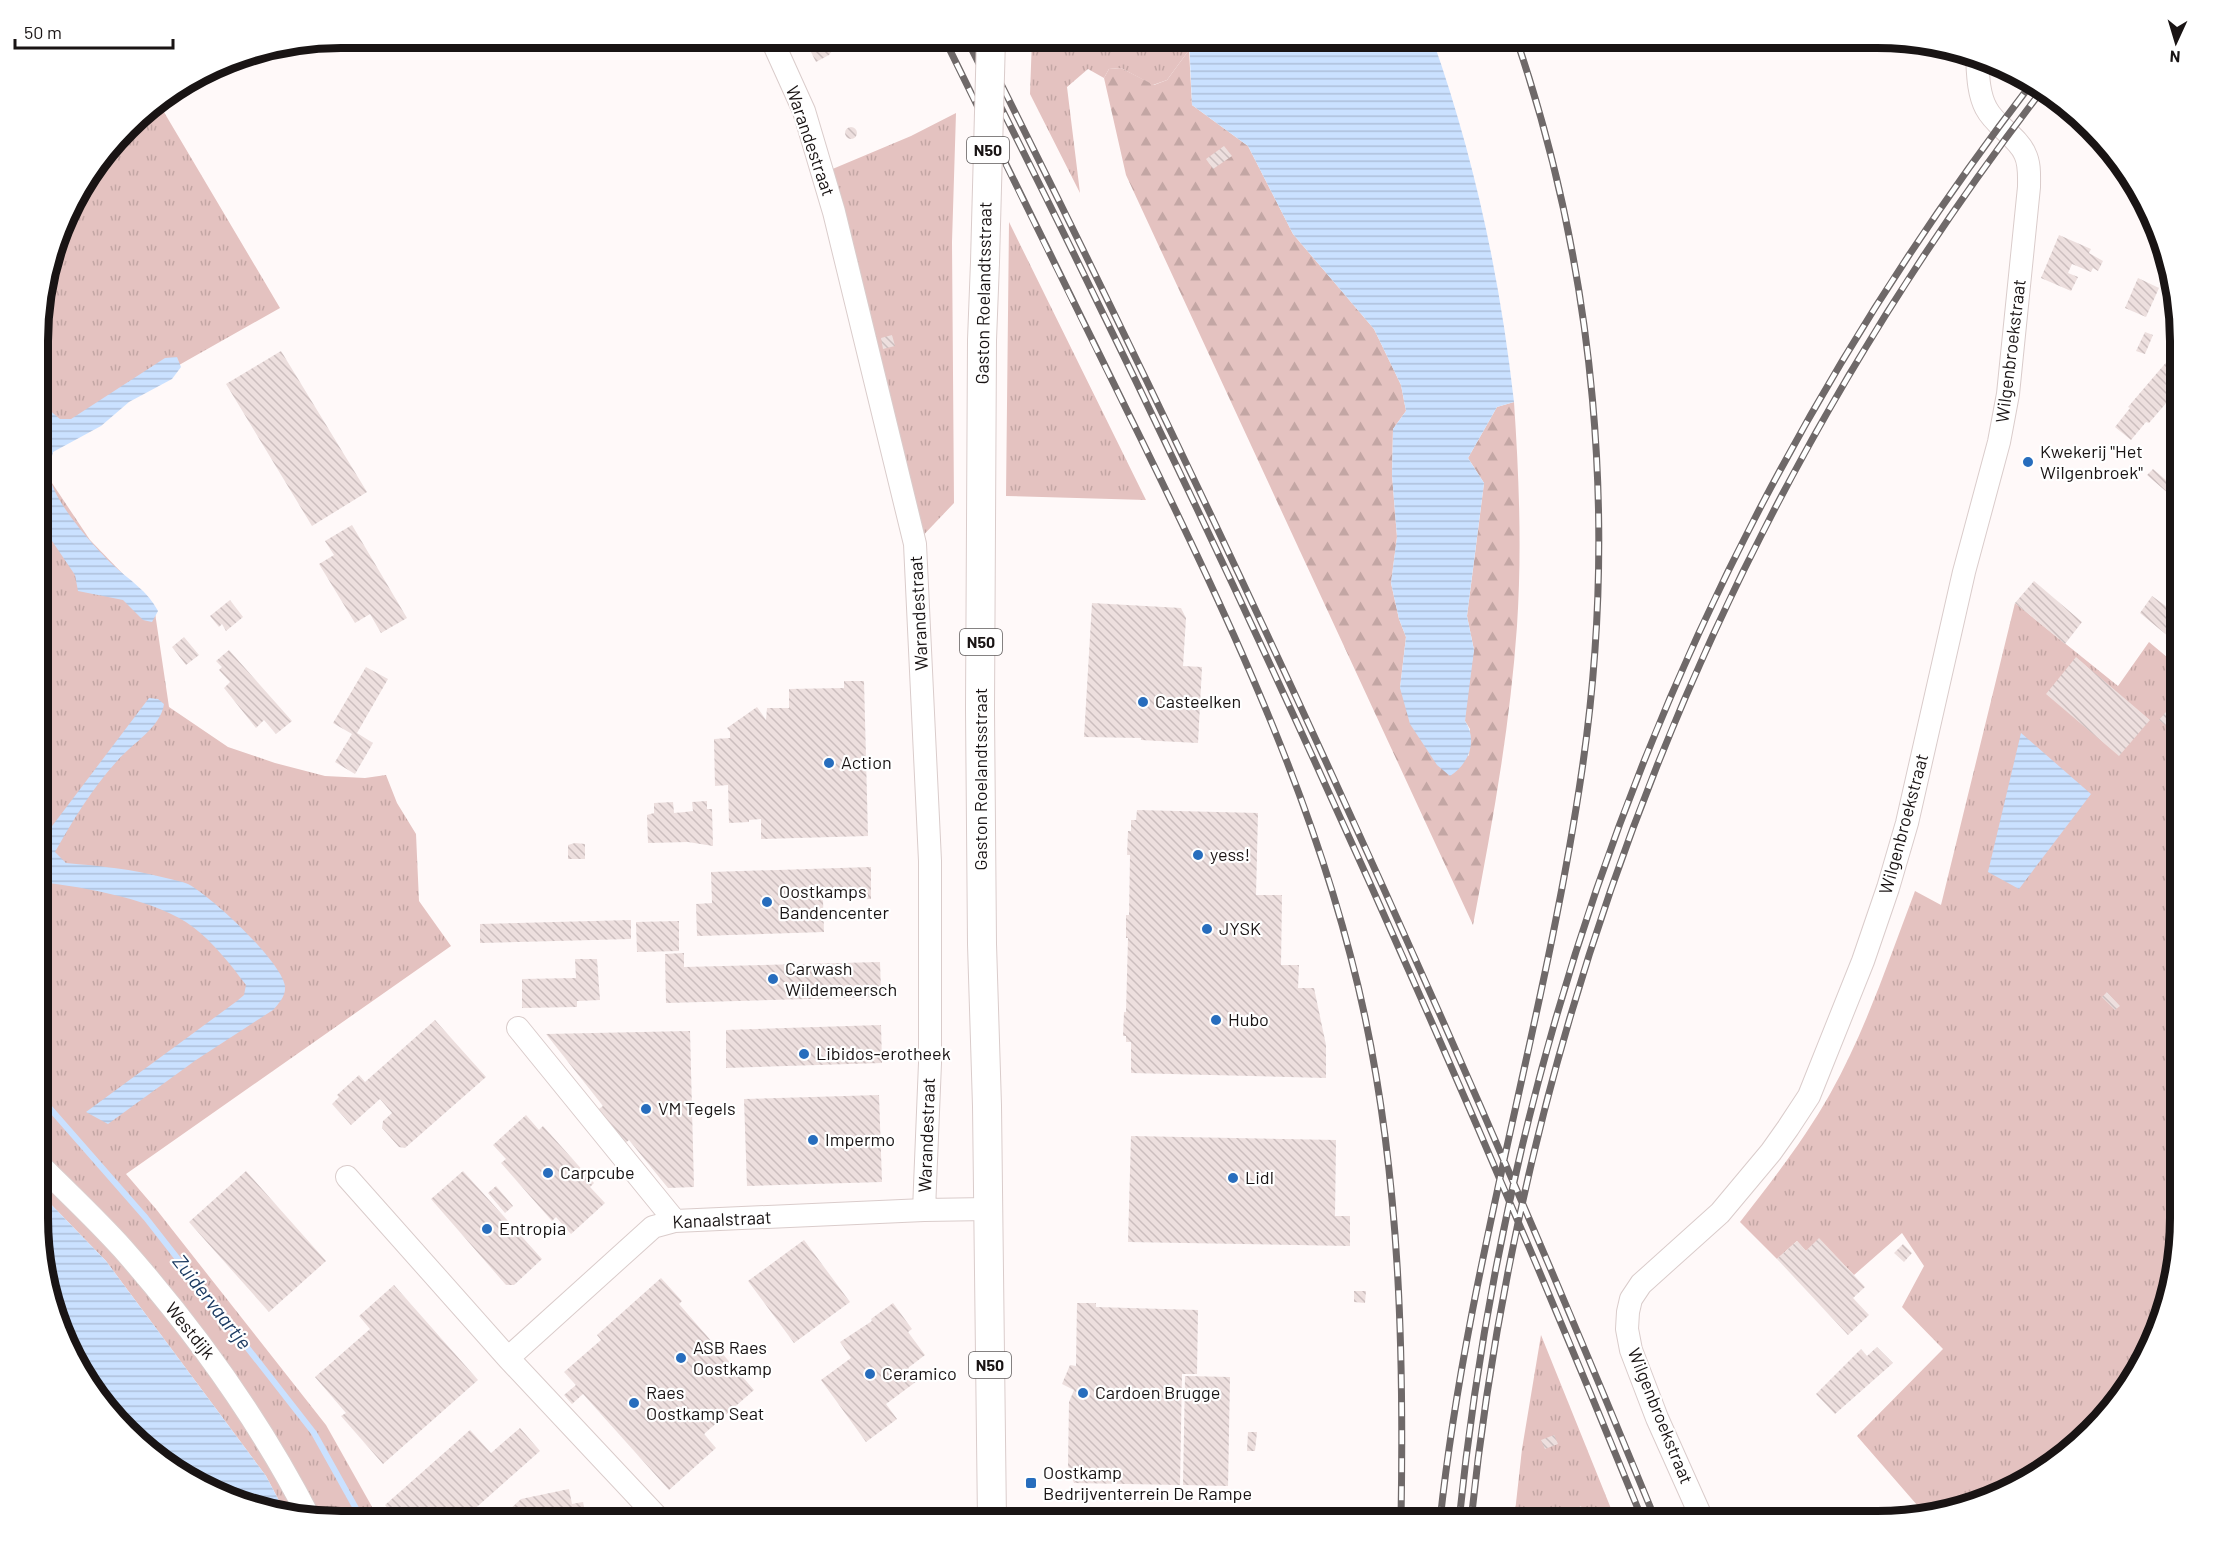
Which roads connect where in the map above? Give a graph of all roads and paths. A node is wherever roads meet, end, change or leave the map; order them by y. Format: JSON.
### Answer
{"nodes":[{"id":1,"x":776,"y":48,"type":"edge"},
{"id":2,"x":991,"y":48,"type":"edge"},
{"id":3,"x":1977,"y":66,"type":"edge"},
{"id":4,"x":518,"y":1029,"type":"dead end"},
{"id":5,"x":48,"y":1173,"type":"edge"},
{"id":6,"x":347,"y":1177,"type":"dead end"},
{"id":7,"x":987,"y":1209,"type":"junction"},
{"id":8,"x":924,"y":1210,"type":"junction"},
{"id":9,"x":675,"y":1221,"type":"junction"},
{"id":10,"x":508,"y":1358,"type":"junction"},
{"id":11,"x":305,"y":1508,"type":"edge"},
{"id":12,"x":652,"y":1511,"type":"edge"},
{"id":13,"x":992,"y":1511,"type":"edge"},
{"id":14,"x":1699,"y":1511,"type":"edge"}],
"edges":[{"from":1,"to":8,"type":"street","name":"Warandestraat"},
{"from":2,"to":7,"type":"main road","name":"Gaston Roelandtsstraat","number":"N50","bridge":true},
{"from":3,"to":14,"type":"street","name":"Wilgenbroekstraat"},
{"from":4,"to":9,"type":"street"},
{"from":5,"to":11,"type":"street","name":"Westdijk"},
{"from":6,"to":10,"type":"street"},
{"from":7,"to":8,"type":"street","name":"Kanaalstraat"},
{"from":7,"to":13,"type":"main road","name":"Gaston Roelandtsstraat","number":"N50"},
{"from":8,"to":9,"type":"street","name":"Kanaalstraat"},
{"from":9,"to":10,"type":"street","name":"Kanaalstraat"},
{"from":10,"to":12,"type":"street"}]}
